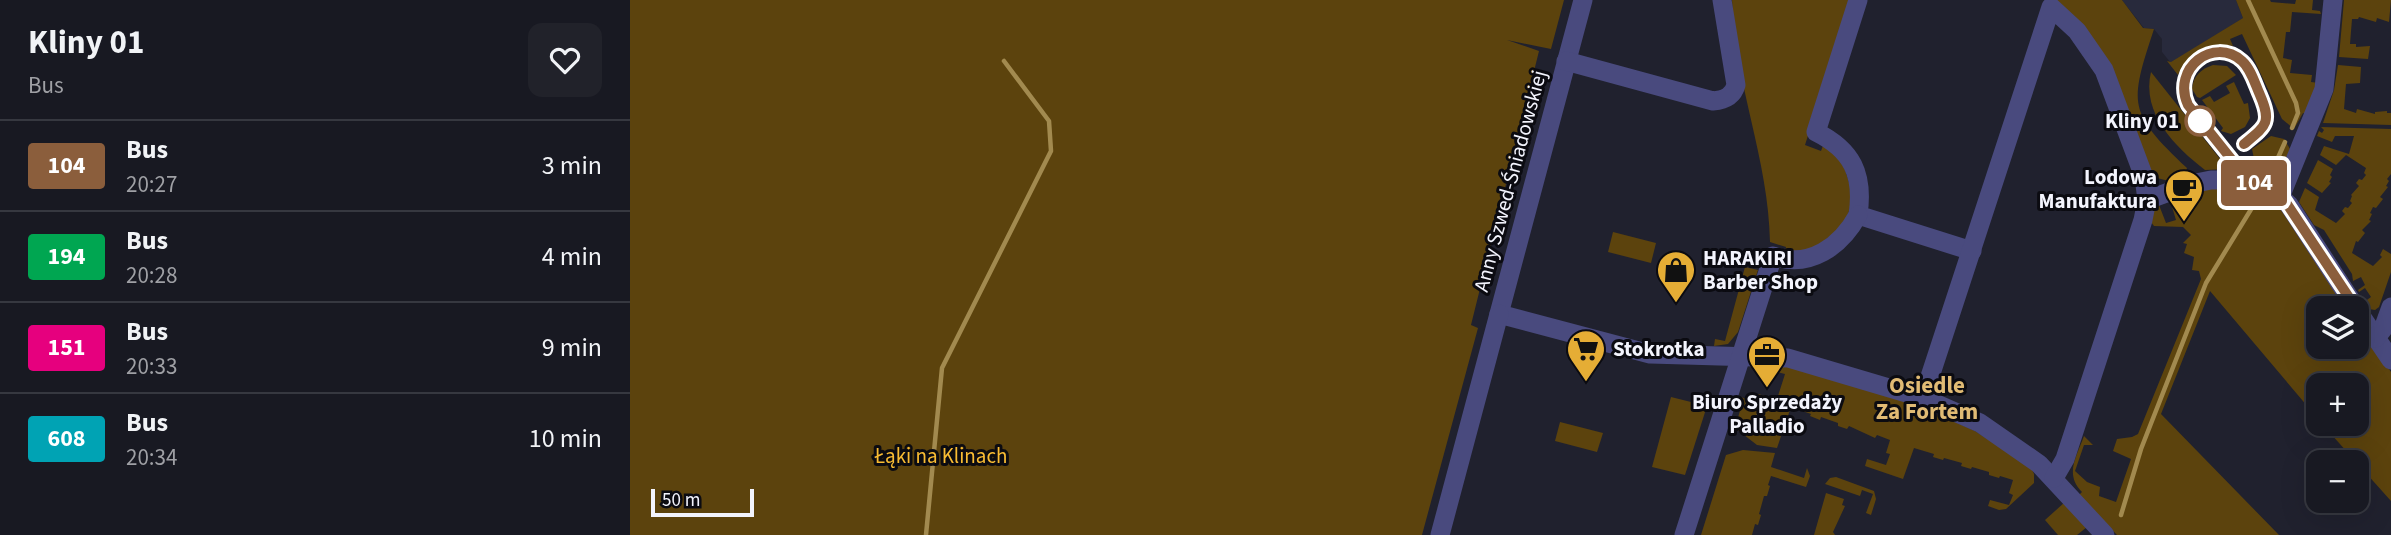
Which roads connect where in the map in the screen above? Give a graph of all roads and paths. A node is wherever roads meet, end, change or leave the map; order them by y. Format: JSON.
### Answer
{"nodes":[{"id":1,"x":1583,"y":0,"type":"edge"},
{"id":2,"x":1723,"y":0,"type":"edge"},
{"id":3,"x":1858,"y":0,"type":"edge"},
{"id":4,"x":2333,"y":0,"type":"edge"},
{"id":5,"x":2048,"y":4,"type":"edge"},
{"id":6,"x":1566,"y":61,"type":"junction"},
{"id":7,"x":2281,"y":195,"type":"junction"},
{"id":8,"x":2147,"y":200,"type":"junction"},
{"id":9,"x":1858,"y":215,"type":"junction"},
{"id":10,"x":1972,"y":251,"type":"junction"},
{"id":11,"x":2348,"y":296,"type":"edge"},
{"id":12,"x":2391,"y":307,"type":"edge"},
{"id":13,"x":1499,"y":314,"type":"junction"},
{"id":14,"x":2369,"y":327,"type":"edge"},
{"id":15,"x":2376,"y":338,"type":"junction"},
{"id":16,"x":1740,"y":357,"type":"junction"},
{"id":17,"x":2391,"y":360,"type":"edge"},
{"id":18,"x":1923,"y":398,"type":"junction"},
{"id":19,"x":2054,"y":478,"type":"junction"},
{"id":20,"x":1440,"y":535,"type":"edge"},
{"id":21,"x":1684,"y":535,"type":"edge"},
{"id":22,"x":2105,"y":535,"type":"edge"}],
"edges":[{"from":1,"to":6,"type":"street","name":"Anny Szwed-Śniadowskiej"},
{"from":2,"to":6,"type":"street","name":"Anny Szwed-Śniadowskiej"},
{"from":3,"to":9,"type":"street"},
{"from":4,"to":7,"type":"street"},
{"from":5,"to":8,"type":"street"},
{"from":5,"to":10,"type":"street"},
{"from":6,"to":13,"type":"street","name":"Anny Szwed-Śniadowskiej"},
{"from":7,"to":8,"type":"street"},
{"from":7,"to":11,"type":"street"},
{"from":8,"to":19,"type":"street"},
{"from":9,"to":10,"type":"street"},
{"from":9,"to":16,"type":"street"},
{"from":10,"to":18,"type":"street"},
{"from":12,"to":15,"type":"street"},
{"from":13,"to":16,"type":"street","name":"Anny Szwed-Śniadowskiej"},
{"from":13,"to":20,"type":"street","name":"Anny Szwed-Śniadowskiej"},
{"from":14,"to":15,"type":"street"},
{"from":15,"to":17,"type":"street"},
{"from":16,"to":18,"type":"street","name":"Anny Szwed-Śniadowskiej"},
{"from":16,"to":21,"type":"street"},
{"from":18,"to":19,"type":"street","name":"Anny Szwed-Śniadowskiej"},
{"from":19,"to":22,"type":"street","name":"Anny Szwed-Śniadowskiej"}]}
